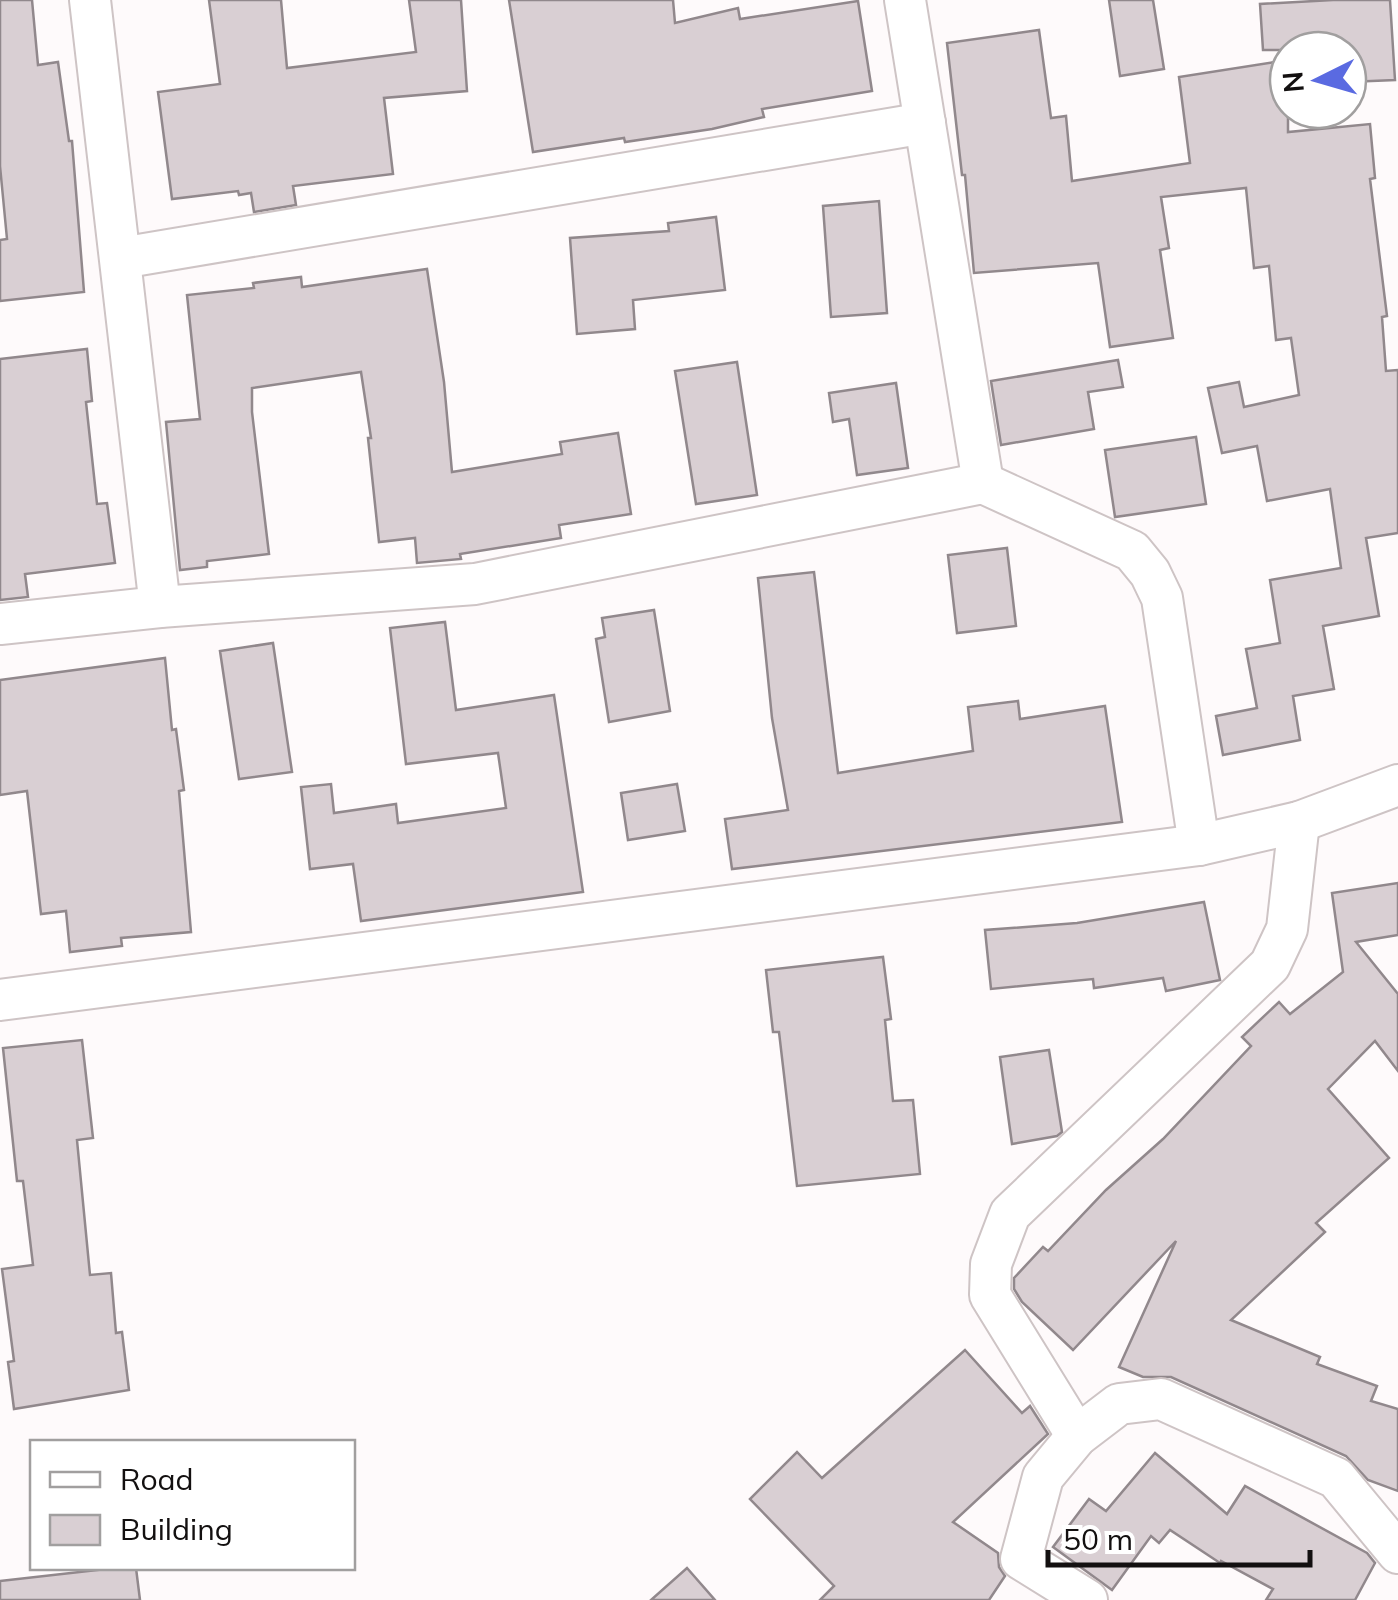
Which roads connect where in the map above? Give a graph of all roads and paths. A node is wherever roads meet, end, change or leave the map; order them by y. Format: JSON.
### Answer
{"nodes":[{"id":1,"x":90,"y":0,"type":"edge"},
{"id":2,"x":906,"y":0,"type":"edge"},
{"id":3,"x":925,"y":123,"type":"junction"},
{"id":4,"x":121,"y":258,"type":"junction"},
{"id":5,"x":983,"y":483,"type":"junction"},
{"id":6,"x":160,"y":607,"type":"junction"},
{"id":7,"x":0,"y":624,"type":"edge"},
{"id":8,"x":1398,"y":785,"type":"edge"},
{"id":9,"x":1299,"y":822,"type":"junction"},
{"id":10,"x":1198,"y":845,"type":"junction"},
{"id":11,"x":0,"y":1000,"type":"edge"},
{"id":12,"x":1077,"y":1436,"type":"junction"},
{"id":13,"x":1398,"y":1554,"type":"edge"},
{"id":14,"x":1087,"y":1600,"type":"edge"}],
"edges":[{"from":1,"to":4,"type":"street"},
{"from":2,"to":3,"type":"street"},
{"from":3,"to":4,"type":"street"},
{"from":3,"to":5,"type":"street"},
{"from":4,"to":6,"type":"street"},
{"from":5,"to":6,"type":"street"},
{"from":5,"to":10,"type":"street"},
{"from":6,"to":7,"type":"street"},
{"from":8,"to":9,"type":"street"},
{"from":9,"to":10,"type":"street"},
{"from":9,"to":12,"type":"street"},
{"from":10,"to":11,"type":"street"},
{"from":12,"to":13,"type":"street"},
{"from":12,"to":14,"type":"street"}]}
